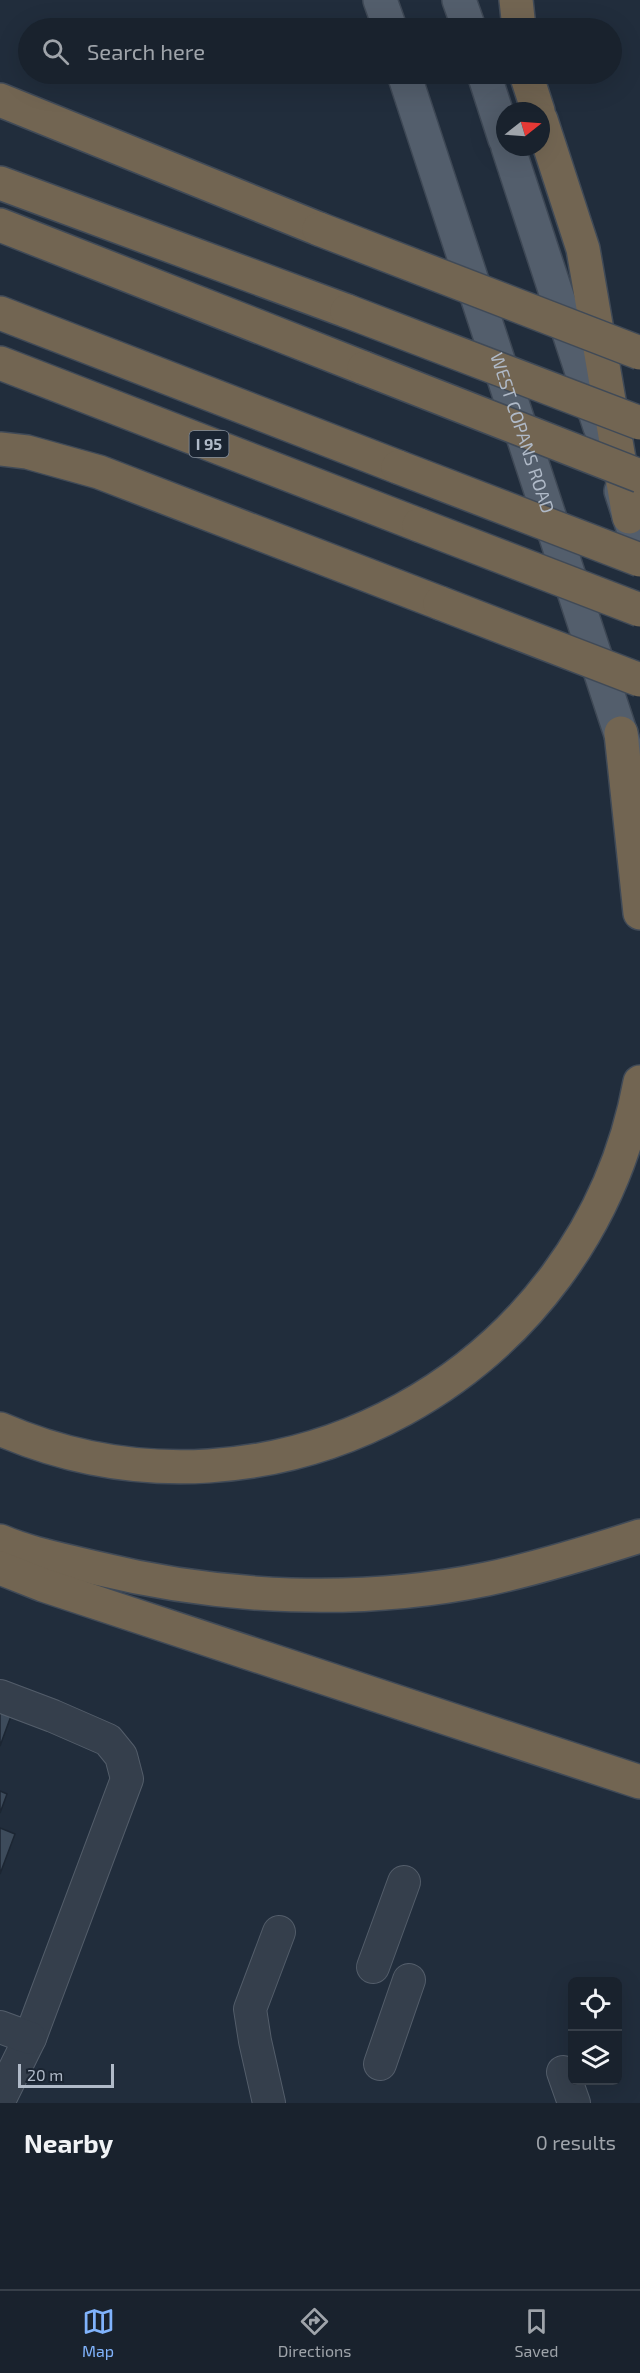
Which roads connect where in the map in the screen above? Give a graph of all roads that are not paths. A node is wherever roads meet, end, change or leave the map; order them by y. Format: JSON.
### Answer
{"nodes":[{"id":1,"x":380,"y":0,"type":"edge"},
{"id":2,"x":459,"y":0,"type":"edge"},
{"id":3,"x":516,"y":0,"type":"edge"},
{"id":4,"x":386,"y":18,"type":"edge"},
{"id":5,"x":465,"y":18,"type":"edge"},
{"id":6,"x":518,"y":18,"type":"edge"},
{"id":7,"x":407,"y":84,"type":"edge"},
{"id":8,"x":487,"y":84,"type":"edge"},
{"id":9,"x":529,"y":84,"type":"edge"},
{"id":10,"x":0,"y":100,"type":"edge"},
{"id":11,"x":535,"y":102,"type":"edge"},
{"id":12,"x":496,"y":111,"type":"edge"},
{"id":13,"x":550,"y":148,"type":"edge"},
{"id":14,"x":511,"y":156,"type":"edge"},
{"id":15,"x":0,"y":183,"type":"edge"},
{"id":16,"x":0,"y":225,"type":"edge"},
{"id":17,"x":0,"y":313,"type":"edge"},
{"id":18,"x":640,"y":353,"type":"edge"},
{"id":19,"x":0,"y":363,"type":"edge"},
{"id":20,"x":640,"y":423,"type":"edge"},
{"id":21,"x":0,"y":449,"type":"edge"},
{"id":22,"x":640,"y":476,"type":"edge"},
{"id":23,"x":629,"y":517,"type":"junction"},
{"id":24,"x":640,"y":550,"type":"edge"},
{"id":25,"x":640,"y":560,"type":"edge"},
{"id":26,"x":640,"y":610,"type":"edge"},
{"id":27,"x":640,"y":680,"type":"edge"},
{"id":28,"x":621,"y":733,"type":"junction"},
{"id":29,"x":640,"y":791,"type":"edge"},
{"id":30,"x":640,"y":913,"type":"edge"},
{"id":31,"x":640,"y":1082,"type":"edge"},
{"id":32,"x":0,"y":1430,"type":"edge"},
{"id":33,"x":640,"y":1536,"type":"edge"},
{"id":34,"x":0,"y":1541,"type":"edge"},
{"id":35,"x":0,"y":1568,"type":"edge"},
{"id":36,"x":0,"y":1696,"type":"edge"},
{"id":37,"x":640,"y":1782,"type":"edge"},
{"id":38,"x":404,"y":1882,"type":"dead end"},
{"id":39,"x":279,"y":1932,"type":"dead end"},
{"id":40,"x":373,"y":1966,"type":"dead end"},
{"id":41,"x":409,"y":1980,"type":"dead end"},
{"id":42,"x":0,"y":2027,"type":"edge"},
{"id":43,"x":30,"y":2038,"type":"junction"},
{"id":44,"x":380,"y":2064,"type":"dead end"},
{"id":45,"x":563,"y":2072,"type":"dead end"},
{"id":46,"x":0,"y":2099,"type":"edge"},
{"id":47,"x":269,"y":2103,"type":"edge"},
{"id":48,"x":574,"y":2103,"type":"edge"}],
"edges":[{"from":1,"to":4,"type":"main road"},
{"from":2,"to":5,"type":"main road"},
{"from":3,"to":6,"type":"highway"},
{"from":7,"to":28,"type":"main road","name":"WEST COPANS ROAD"},
{"from":8,"to":12,"type":"main road"},
{"from":9,"to":11,"type":"highway"},
{"from":10,"to":18,"type":"highway","bridge":true},
{"from":13,"to":23,"type":"highway"},
{"from":14,"to":23,"type":"main road"},
{"from":15,"to":20,"type":"highway","bridge":true},
{"from":16,"to":22,"type":"highway","bridge":true},
{"from":17,"to":25,"type":"highway","bridge":true},
{"from":19,"to":26,"type":"highway","number":"I 95","bridge":true},
{"from":21,"to":27,"type":"highway","bridge":true},
{"from":23,"to":24,"type":"main road"},
{"from":28,"to":29,"type":"main road","name":"WEST COPANS ROAD"},
{"from":28,"to":30,"type":"highway"},
{"from":31,"to":32,"type":"highway"},
{"from":33,"to":34,"type":"highway"},
{"from":35,"to":37,"type":"highway"},
{"from":36,"to":43,"type":"lane"},
{"from":38,"to":40,"type":"lane"},
{"from":39,"to":47,"type":"lane"},
{"from":41,"to":44,"type":"lane"},
{"from":42,"to":43,"type":"lane"},
{"from":43,"to":46,"type":"lane"},
{"from":45,"to":48,"type":"lane"}]}
